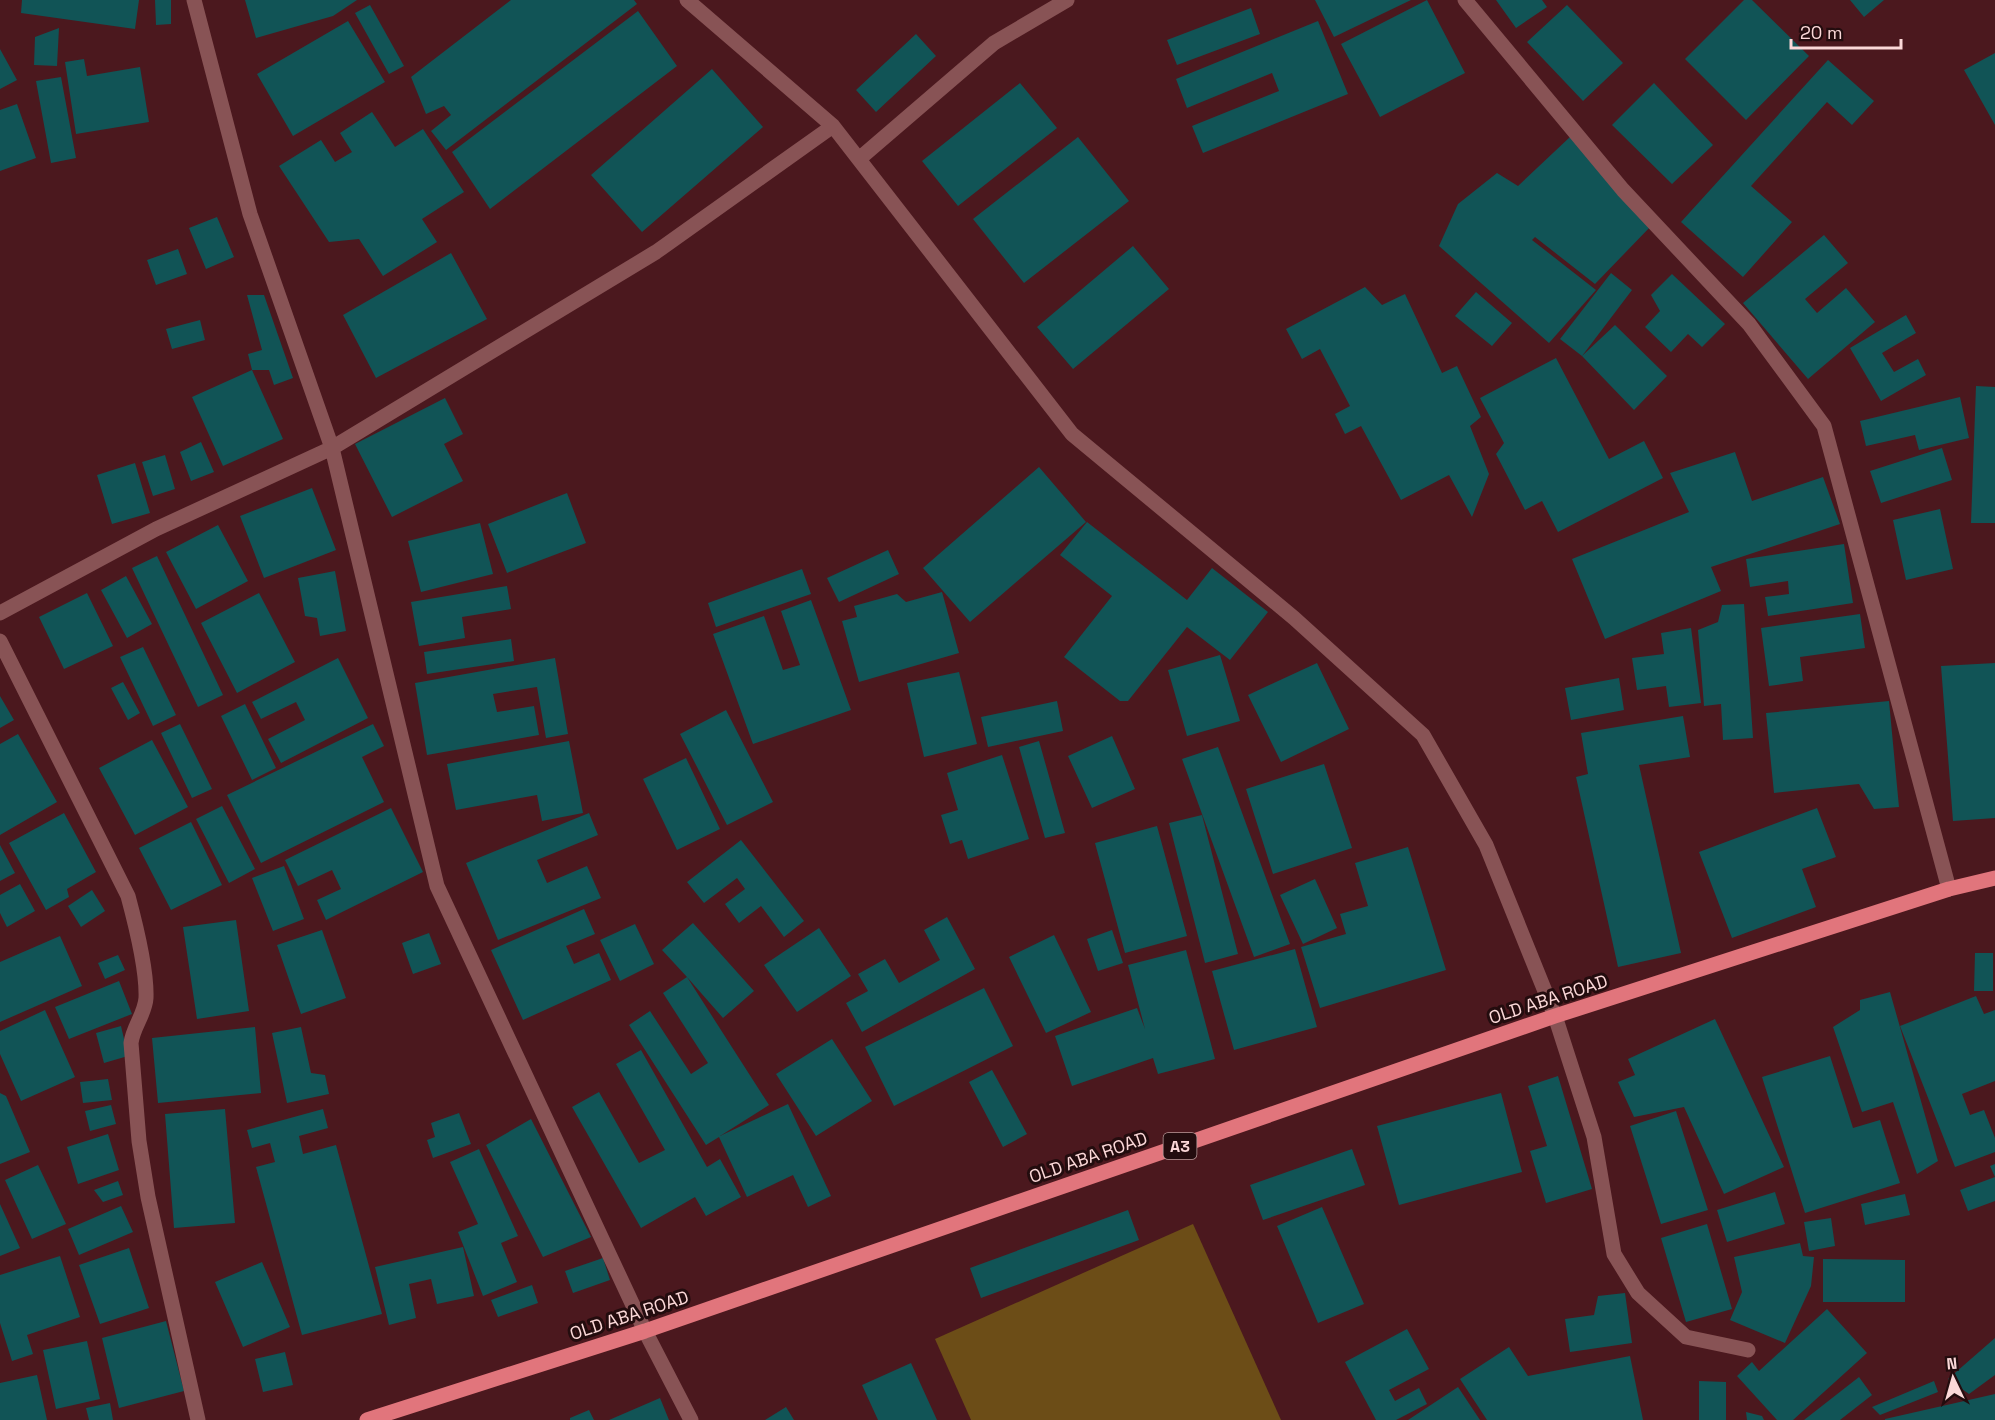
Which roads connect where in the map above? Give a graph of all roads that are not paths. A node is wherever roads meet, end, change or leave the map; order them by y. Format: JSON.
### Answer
{"nodes":[{"id":1,"x":194,"y":0,"type":"edge"},
{"id":2,"x":687,"y":0,"type":"edge"},
{"id":3,"x":1067,"y":0,"type":"edge"},
{"id":4,"x":1466,"y":0,"type":"edge"},
{"id":5,"x":833,"y":126,"type":"junction"},
{"id":6,"x":859,"y":159,"type":"junction"},
{"id":7,"x":332,"y":448,"type":"junction"},
{"id":8,"x":0,"y":613,"type":"edge"},
{"id":9,"x":0,"y":641,"type":"edge"},
{"id":10,"x":1995,"y":878,"type":"edge"},
{"id":11,"x":1949,"y":889,"type":"junction"},
{"id":12,"x":1554,"y":1016,"type":"junction"},
{"id":13,"x":645,"y":1331,"type":"junction"},
{"id":14,"x":1748,"y":1350,"type":"dead end"},
{"id":15,"x":198,"y":1420,"type":"edge"},
{"id":16,"x":367,"y":1420,"type":"edge"},
{"id":17,"x":691,"y":1420,"type":"edge"}],
"edges":[{"from":1,"to":7,"type":"street"},
{"from":2,"to":5,"type":"street"},
{"from":3,"to":6,"type":"street"},
{"from":4,"to":11,"type":"street"},
{"from":5,"to":6,"type":"street"},
{"from":5,"to":7,"type":"street"},
{"from":6,"to":12,"type":"street"},
{"from":7,"to":8,"type":"street"},
{"from":7,"to":13,"type":"street"},
{"from":9,"to":15,"type":"street"},
{"from":10,"to":11,"type":"main road","name":"OLD ABA ROAD","number":"A3"},
{"from":11,"to":12,"type":"main road","name":"OLD ABA ROAD","number":"A3"},
{"from":12,"to":13,"type":"main road","name":"OLD ABA ROAD","number":"A3"},
{"from":12,"to":14,"type":"street"},
{"from":13,"to":16,"type":"main road","name":"OLD ABA ROAD","number":"A3"},
{"from":13,"to":17,"type":"street"}]}
